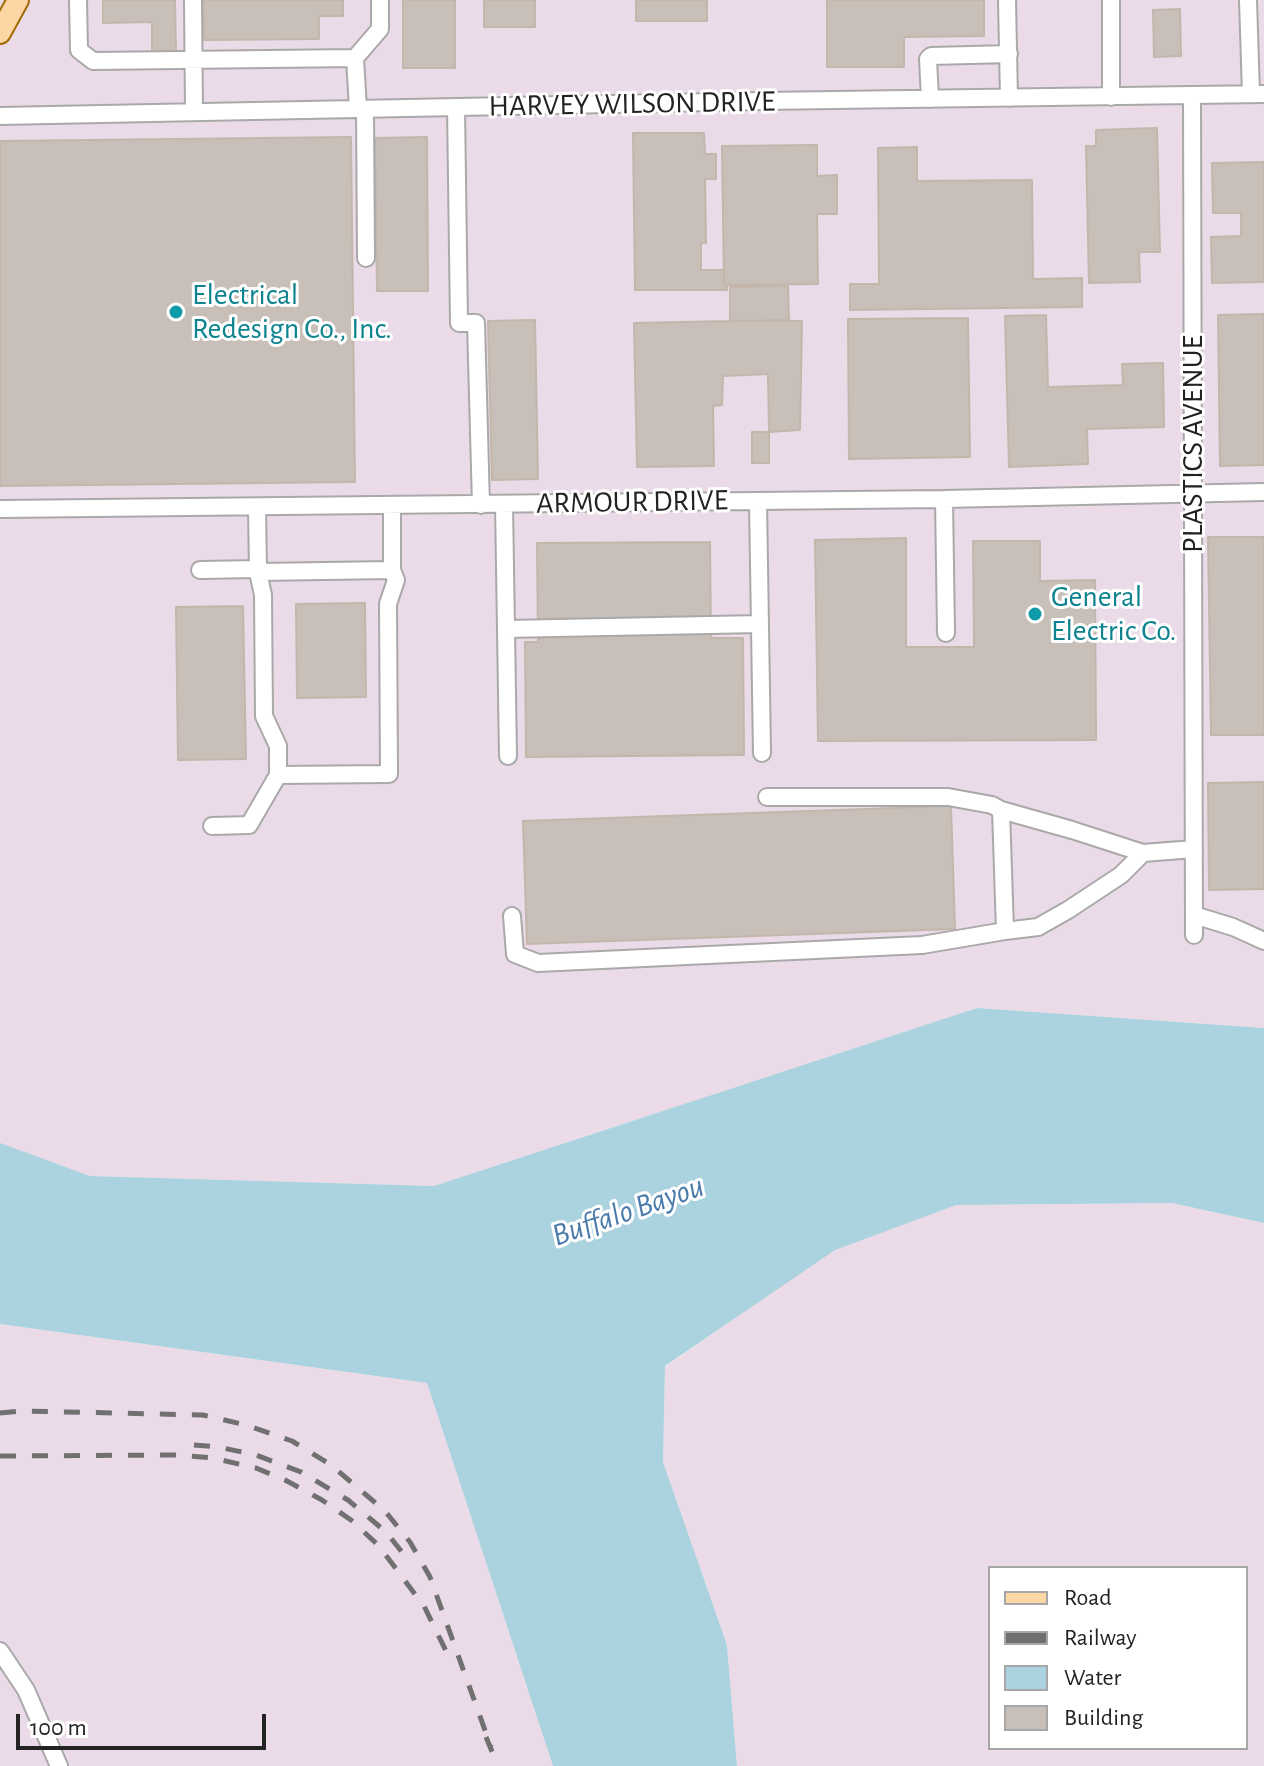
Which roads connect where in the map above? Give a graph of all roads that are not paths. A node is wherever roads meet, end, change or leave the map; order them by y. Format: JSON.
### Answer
{"nodes":[{"id":1,"x":18,"y":0,"type":"edge"},
{"id":2,"x":78,"y":0,"type":"edge"},
{"id":3,"x":193,"y":0,"type":"edge"},
{"id":4,"x":380,"y":0,"type":"edge"},
{"id":5,"x":1007,"y":0,"type":"edge"},
{"id":6,"x":1111,"y":0,"type":"edge"},
{"id":7,"x":1248,"y":0,"type":"edge"},
{"id":8,"x":0,"y":33,"type":"edge"},
{"id":9,"x":1009,"y":54,"type":"junction"},
{"id":10,"x":355,"y":58,"type":"junction"},
{"id":11,"x":193,"y":60,"type":"junction"},
{"id":12,"x":1257,"y":94,"type":"edge"},
{"id":13,"x":1192,"y":96,"type":"junction"},
{"id":14,"x":1111,"y":97,"type":"junction"},
{"id":15,"x":1009,"y":98,"type":"junction"},
{"id":16,"x":930,"y":99,"type":"junction"},
{"id":17,"x":456,"y":107,"type":"junction"},
{"id":18,"x":361,"y":109,"type":"junction"},
{"id":19,"x":194,"y":111,"type":"junction"},
{"id":20,"x":0,"y":116,"type":"edge"},
{"id":21,"x":366,"y":258,"type":"dead end"},
{"id":22,"x":1264,"y":492,"type":"edge"},
{"id":23,"x":1194,"y":493,"type":"junction"},
{"id":24,"x":944,"y":499,"type":"junction"},
{"id":25,"x":758,"y":501,"type":"junction"},
{"id":26,"x":504,"y":504,"type":"junction"},
{"id":27,"x":481,"y":505,"type":"junction"},
{"id":28,"x":392,"y":506,"type":"junction"},
{"id":29,"x":257,"y":507,"type":"junction"},
{"id":30,"x":0,"y":509,"type":"edge"},
{"id":31,"x":200,"y":570,"type":"dead end"},
{"id":32,"x":258,"y":570,"type":"junction"},
{"id":33,"x":392,"y":570,"type":"junction"},
{"id":34,"x":760,"y":624,"type":"junction"},
{"id":35,"x":506,"y":629,"type":"junction"},
{"id":36,"x":946,"y":633,"type":"dead end"},
{"id":37,"x":762,"y":753,"type":"dead end"},
{"id":38,"x":508,"y":756,"type":"dead end"},
{"id":39,"x":278,"y":775,"type":"junction"},
{"id":40,"x":767,"y":797,"type":"dead end"},
{"id":41,"x":1001,"y":810,"type":"junction"},
{"id":42,"x":212,"y":826,"type":"dead end"},
{"id":43,"x":1194,"y":849,"type":"junction"},
{"id":44,"x":1143,"y":853,"type":"junction"},
{"id":45,"x":1194,"y":915,"type":"junction"},
{"id":46,"x":512,"y":916,"type":"dead end"},
{"id":47,"x":1005,"y":931,"type":"junction"},
{"id":48,"x":1194,"y":935,"type":"dead end"},
{"id":49,"x":1264,"y":941,"type":"edge"},
{"id":50,"x":0,"y":1651,"type":"edge"},
{"id":51,"x":59,"y":1766,"type":"edge"}],
"edges":[{"from":1,"to":8,"type":"main road"},
{"from":2,"to":11,"type":"street"},
{"from":3,"to":11,"type":"street"},
{"from":4,"to":10,"type":"street"},
{"from":5,"to":9,"type":"street"},
{"from":6,"to":14,"type":"street"},
{"from":7,"to":12,"type":"street"},
{"from":9,"to":15,"type":"street"},
{"from":9,"to":16,"type":"street"},
{"from":10,"to":11,"type":"street"},
{"from":10,"to":18,"type":"street"},
{"from":11,"to":19,"type":"street"},
{"from":12,"to":13,"type":"street","name":"HARVEY WILSON DRIVE"},
{"from":13,"to":14,"type":"street","name":"HARVEY WILSON DRIVE"},
{"from":13,"to":23,"type":"street","name":"PLASTICS AVENUE"},
{"from":14,"to":15,"type":"street","name":"HARVEY WILSON DRIVE"},
{"from":15,"to":16,"type":"street","name":"HARVEY WILSON DRIVE"},
{"from":16,"to":17,"type":"street","name":"HARVEY WILSON DRIVE"},
{"from":17,"to":18,"type":"street","name":"HARVEY WILSON DRIVE"},
{"from":17,"to":27,"type":"street"},
{"from":18,"to":19,"type":"street","name":"HARVEY WILSON DRIVE"},
{"from":18,"to":21,"type":"street"},
{"from":19,"to":20,"type":"street","name":"HARVEY WILSON DRIVE"},
{"from":22,"to":23,"type":"street","name":"ARMOUR DRIVE"},
{"from":23,"to":24,"type":"street","name":"ARMOUR DRIVE"},
{"from":23,"to":43,"type":"street","name":"PLASTICS AVENUE"},
{"from":24,"to":25,"type":"street","name":"ARMOUR DRIVE"},
{"from":24,"to":36,"type":"street"},
{"from":25,"to":26,"type":"street","name":"ARMOUR DRIVE"},
{"from":25,"to":34,"type":"street"},
{"from":26,"to":27,"type":"street","name":"ARMOUR DRIVE"},
{"from":26,"to":35,"type":"street"},
{"from":27,"to":28,"type":"street","name":"ARMOUR DRIVE"},
{"from":28,"to":29,"type":"street","name":"ARMOUR DRIVE"},
{"from":28,"to":33,"type":"street"},
{"from":29,"to":30,"type":"street","name":"ARMOUR DRIVE"},
{"from":29,"to":32,"type":"street"},
{"from":31,"to":32,"type":"street"},
{"from":32,"to":33,"type":"street"},
{"from":32,"to":39,"type":"street"},
{"from":33,"to":39,"type":"street"},
{"from":34,"to":35,"type":"street"},
{"from":34,"to":37,"type":"street"},
{"from":35,"to":38,"type":"street"},
{"from":39,"to":42,"type":"street"},
{"from":40,"to":41,"type":"street"},
{"from":41,"to":44,"type":"street"},
{"from":41,"to":47,"type":"street"},
{"from":43,"to":44,"type":"street"},
{"from":43,"to":45,"type":"street","name":"PLASTICS AVENUE"},
{"from":44,"to":47,"type":"street"},
{"from":45,"to":48,"type":"street","name":"PLASTICS AVENUE"},
{"from":45,"to":49,"type":"street"},
{"from":46,"to":47,"type":"street"},
{"from":50,"to":51,"type":"street"}]}
